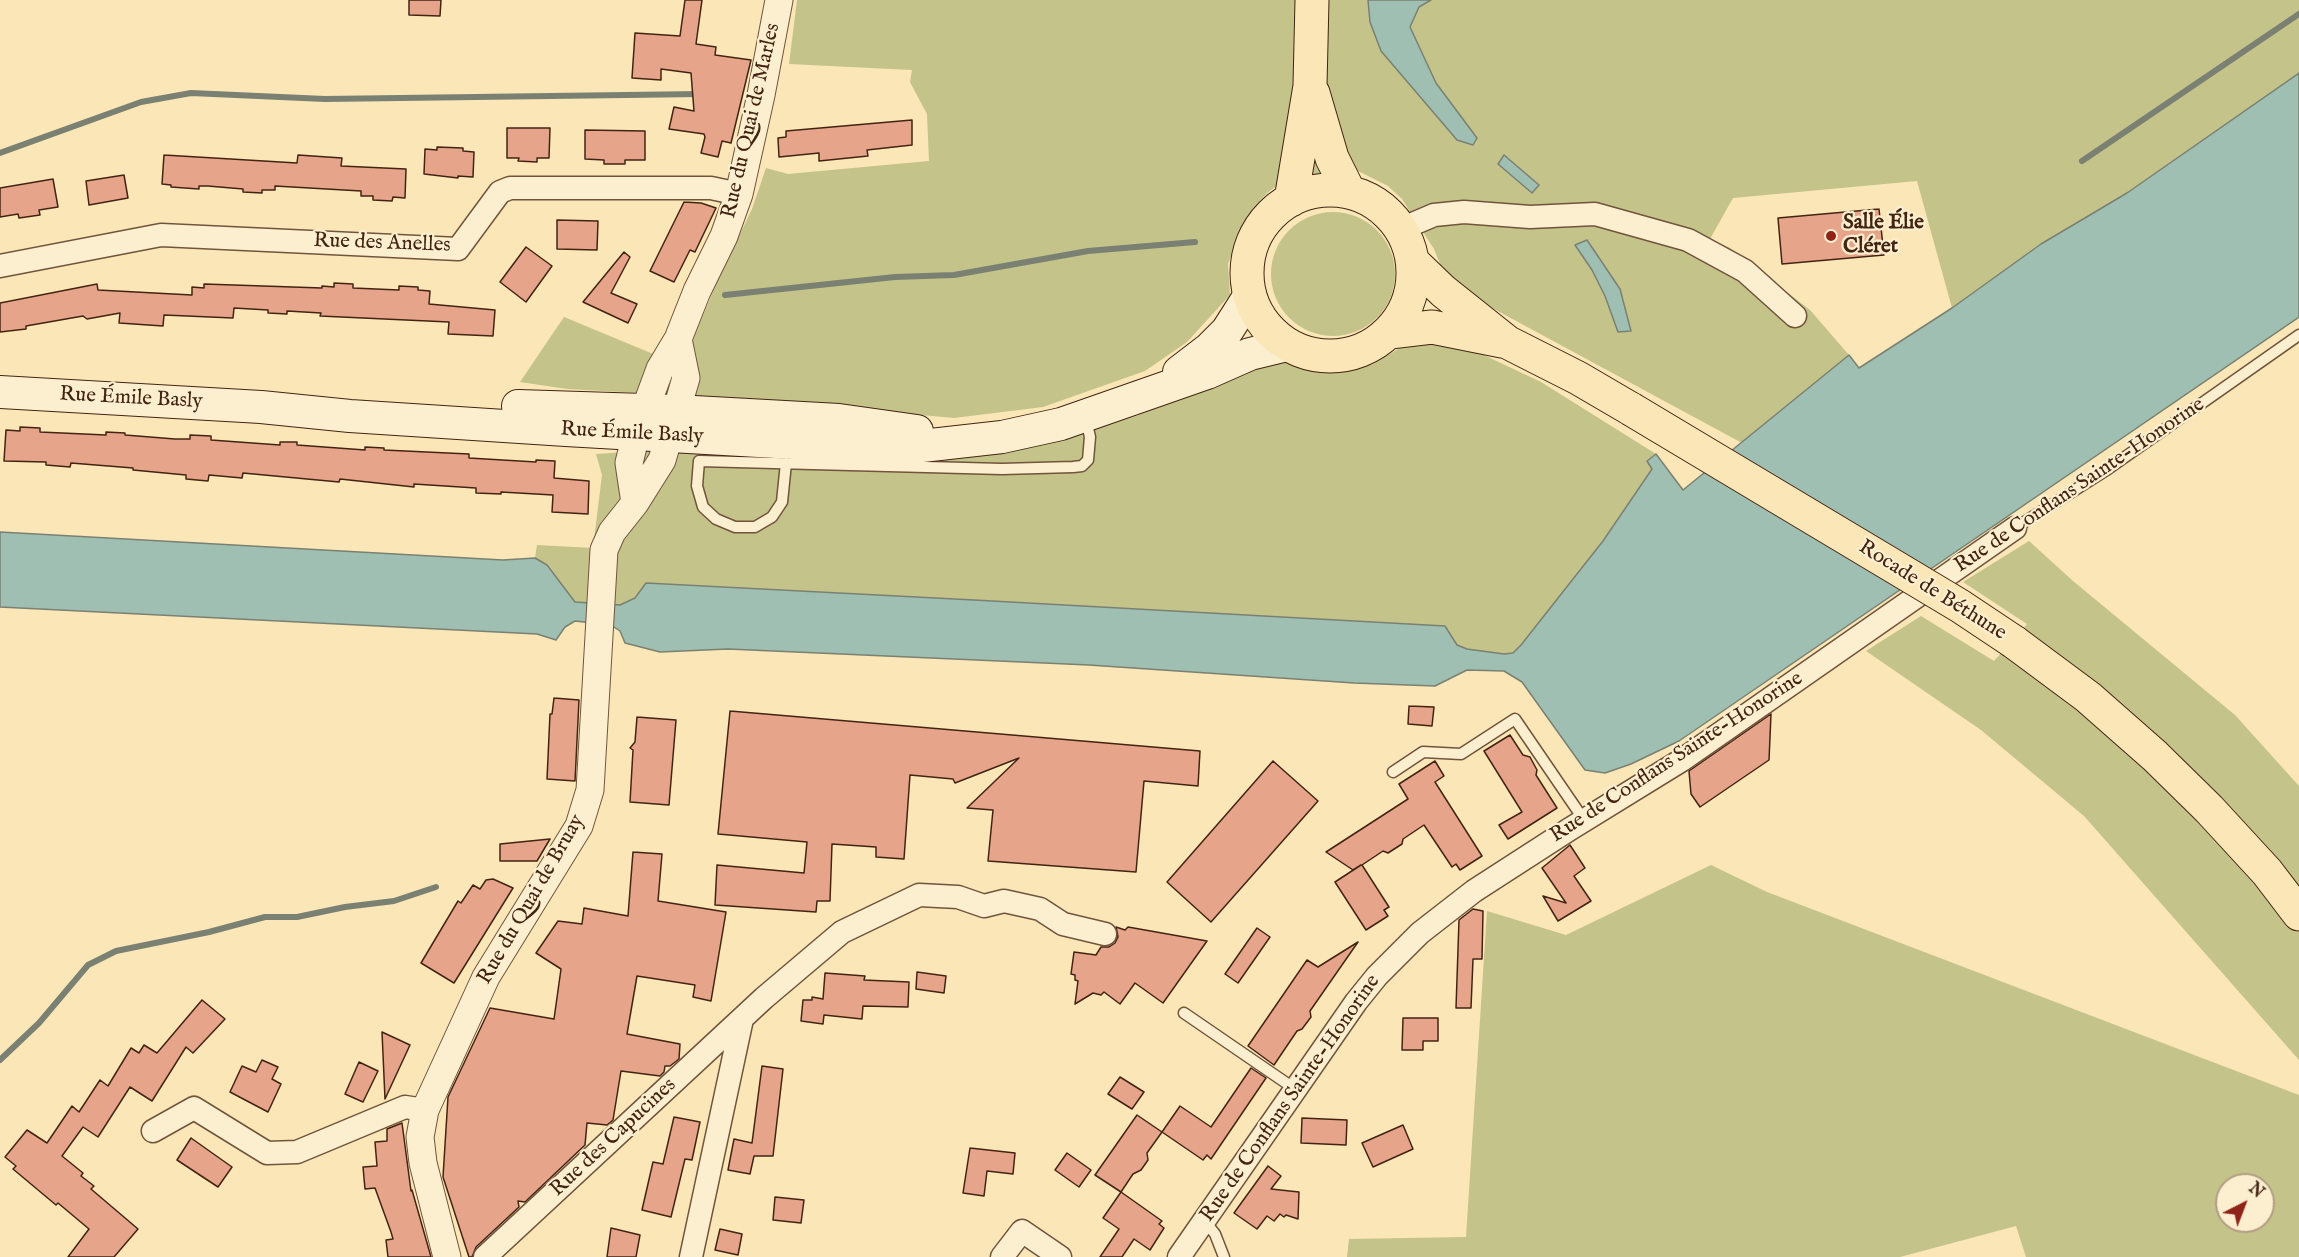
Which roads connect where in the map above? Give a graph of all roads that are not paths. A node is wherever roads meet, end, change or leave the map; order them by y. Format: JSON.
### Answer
{"nodes":[{"id":1,"x":778,"y":0,"type":"edge"},
{"id":2,"x":1312,"y":0,"type":"edge"},
{"id":3,"x":1310,"y":86,"type":"junction"},
{"id":4,"x":1349,"y":192,"type":"junction"},
{"id":5,"x":739,"y":194,"type":"junction"},
{"id":6,"x":1291,"y":200,"type":"junction"},
{"id":7,"x":1401,"y":229,"type":"junction"},
{"id":8,"x":1413,"y":262,"type":"junction"},
{"id":9,"x":0,"y":266,"type":"edge"},
{"id":10,"x":1250,"y":295,"type":"junction"},
{"id":11,"x":1795,"y":316,"type":"dead end"},
{"id":12,"x":1390,"y":332,"type":"junction"},
{"id":13,"x":2299,"y":335,"type":"edge"},
{"id":14,"x":1507,"y":342,"type":"junction"},
{"id":15,"x":1287,"y":345,"type":"junction"},
{"id":16,"x":1157,"y":389,"type":"junction"},
{"id":17,"x":0,"y":392,"type":"edge"},
{"id":18,"x":261,"y":407,"type":"junction"},
{"id":19,"x":1086,"y":416,"type":"junction"},
{"id":20,"x":656,"y":423,"type":"junction"},
{"id":21,"x":1002,"y":437,"type":"junction"},
{"id":22,"x":786,"y":464,"type":"junction"},
{"id":23,"x":2015,"y":528,"type":"joint"},
{"id":24,"x":1393,"y":772,"type":"dead end"},
{"id":25,"x":1584,"y":820,"type":"junction"},
{"id":26,"x":2299,"y":914,"type":"edge"},
{"id":27,"x":1105,"y":934,"type":"dead end"},
{"id":28,"x":1184,"y":1013,"type":"dead end"},
{"id":29,"x":742,"y":1019,"type":"junction"},
{"id":30,"x":1295,"y":1089,"type":"junction"},
{"id":31,"x":425,"y":1110,"type":"junction"},
{"id":32,"x":153,"y":1131,"type":"dead end"},
{"id":33,"x":1204,"y":1220,"type":"junction"},
{"id":34,"x":447,"y":1257,"type":"edge"},
{"id":35,"x":485,"y":1257,"type":"edge"},
{"id":36,"x":691,"y":1257,"type":"edge"},
{"id":37,"x":1002,"y":1257,"type":"edge"},
{"id":38,"x":1060,"y":1257,"type":"edge"},
{"id":39,"x":1179,"y":1257,"type":"edge"},
{"id":40,"x":1224,"y":1257,"type":"edge"}],
"edges":[{"from":1,"to":5,"type":"street","name":"Rue du Quai de Marles"},
{"from":2,"to":3,"type":"main road"},
{"from":3,"to":4,"type":"main road"},
{"from":3,"to":6,"type":"main road"},
{"from":4,"to":6,"type":"main road"},
{"from":4,"to":7,"type":"main road"},
{"from":5,"to":9,"type":"street","name":"Rue des Anelles"},
{"from":5,"to":20,"type":"street","name":"Rue du Quai de Marles"},
{"from":6,"to":10,"type":"main road"},
{"from":7,"to":8,"type":"main road"},
{"from":7,"to":11,"type":"street"},
{"from":8,"to":12,"type":"main road"},
{"from":8,"to":14,"type":"main road","name":"Rocade de Béthune"},
{"from":10,"to":15,"type":"main road"},
{"from":10,"to":16,"type":"main road"},
{"from":12,"to":14,"type":"main road","name":"Rocade de Béthune"},
{"from":12,"to":15,"type":"main road"},
{"from":13,"to":23,"type":"lane","name":"Rue de Conflans Sainte-Honorine"},
{"from":14,"to":26,"type":"main road","name":"Rocade de Béthune","bridge":true},
{"from":15,"to":16,"type":"main road"},
{"from":16,"to":19,"type":"main road","name":"Rue Émile Basly"},
{"from":17,"to":18,"type":"main road","name":"Rue Émile Basly"},
{"from":18,"to":20,"type":"main road","name":"Rue Émile Basly"},
{"from":18,"to":20,"type":"main road","name":"Rue Émile Basly"},
{"from":19,"to":21,"type":"main road","name":"Rue Émile Basly"},
{"from":19,"to":22,"type":"lane"},
{"from":20,"to":21,"type":"main road","name":"Rue Émile Basly"},
{"from":20,"to":21,"type":"main road","name":"Rue Émile Basly"},
{"from":20,"to":31,"type":"street","name":"Rue du Quai de Bruay"},
{"from":22,"to":22,"type":"lane"},
{"from":23,"to":25,"type":"street","name":"Rue de Conflans Sainte-Honorine"},
{"from":24,"to":25,"type":"lane"},
{"from":25,"to":30,"type":"street","name":"Rue de Conflans Sainte-Honorine"},
{"from":27,"to":29,"type":"street","name":"Rue des Capucines"},
{"from":28,"to":30,"type":"lane"},
{"from":29,"to":35,"type":"street","name":"Rue des Capucines"},
{"from":29,"to":36,"type":"street"},
{"from":30,"to":33,"type":"street","name":"Rue de Conflans Sainte-Honorine"},
{"from":31,"to":32,"type":"street"},
{"from":31,"to":34,"type":"street","name":"Rue du Quai de Bruay"},
{"from":33,"to":39,"type":"street","name":"Rue de Conflans Sainte-Honorine"},
{"from":33,"to":40,"type":"lane"},
{"from":37,"to":38,"type":"street"}]}
